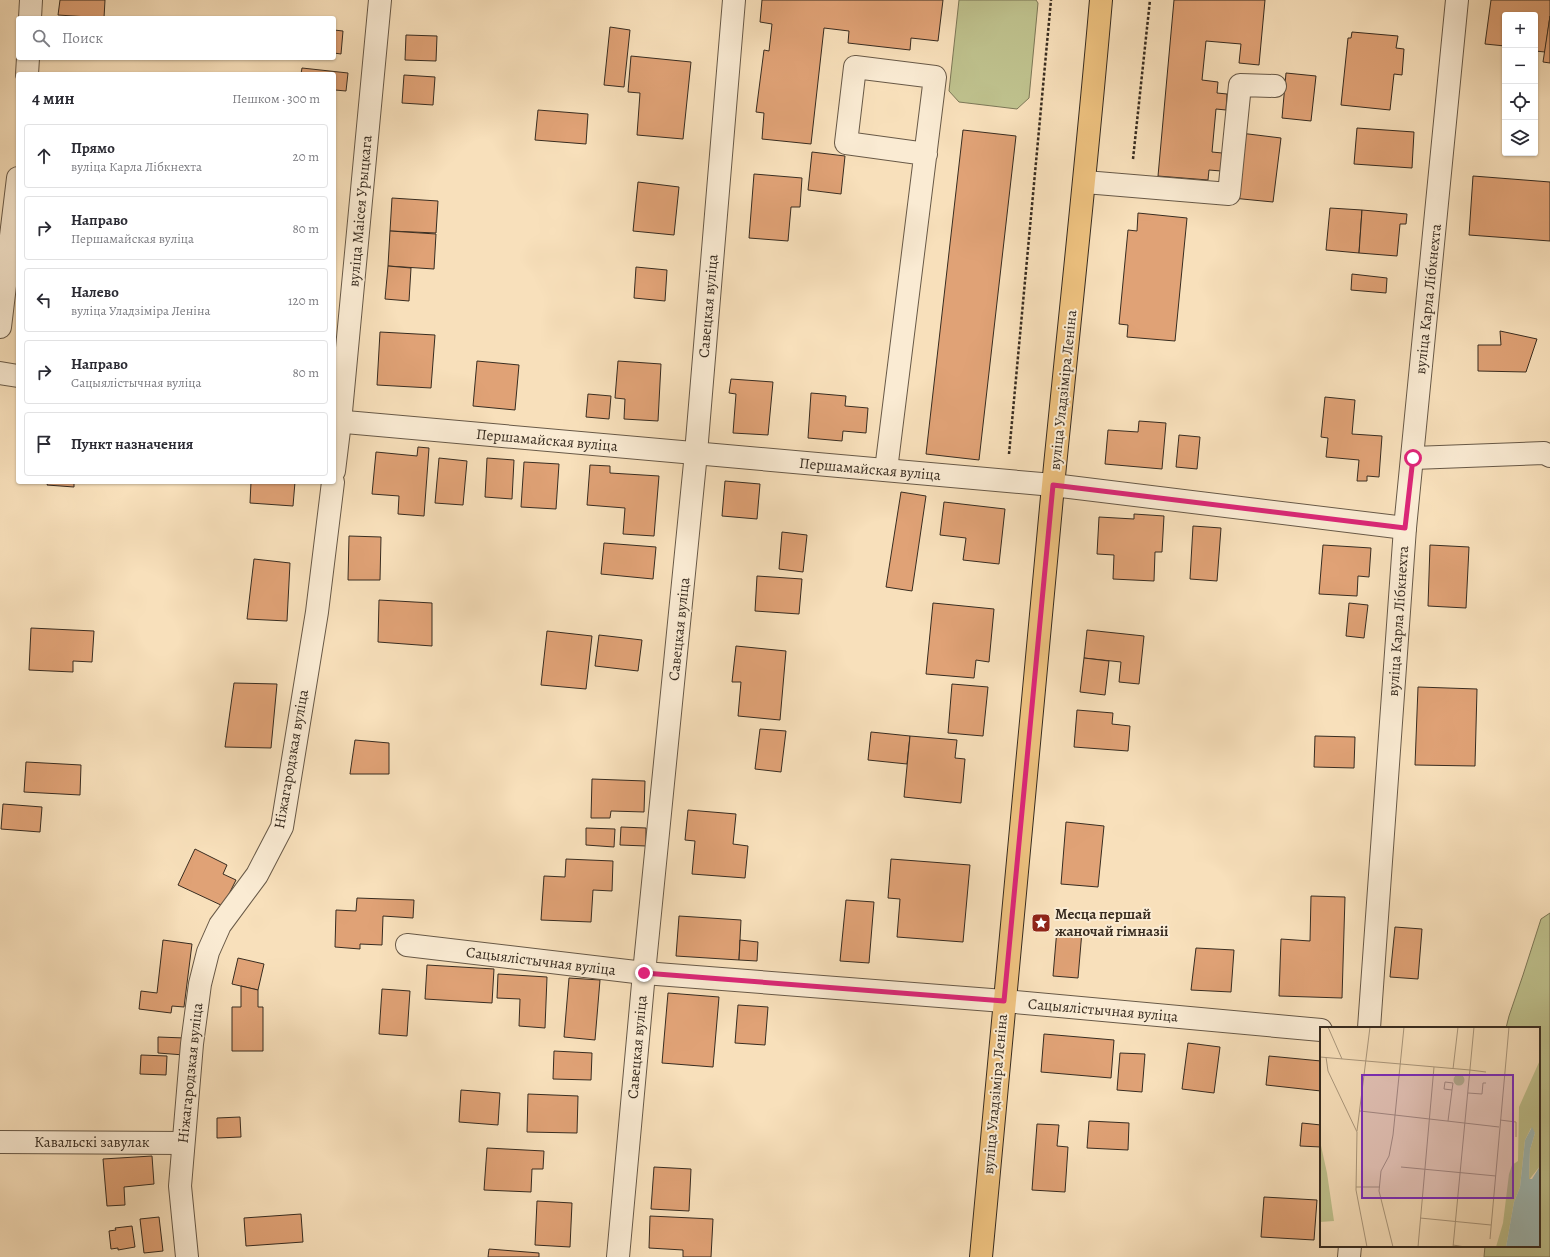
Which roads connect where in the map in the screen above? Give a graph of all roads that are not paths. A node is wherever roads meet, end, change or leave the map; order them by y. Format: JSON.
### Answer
{"nodes":[{"id":1,"x":31,"y":0,"type":"edge"},
{"id":2,"x":380,"y":0,"type":"edge"},
{"id":3,"x":734,"y":0,"type":"edge"},
{"id":4,"x":1101,"y":0,"type":"edge"},
{"id":5,"x":1457,"y":0,"type":"edge"},
{"id":6,"x":30,"y":16,"type":"edge"},
{"id":7,"x":28,"y":60,"type":"edge"},
{"id":8,"x":27,"y":72,"type":"edge"},
{"id":9,"x":1275,"y":86,"type":"dead end"},
{"id":10,"x":926,"y":154,"type":"junction"},
{"id":11,"x":1085,"y":182,"type":"junction"},
{"id":12,"x":16,"y":195,"type":"edge"},
{"id":13,"x":0,"y":327,"type":"edge"},
{"id":14,"x":0,"y":373,"type":"edge"},
{"id":15,"x":16,"y":376,"type":"edge"},
{"id":16,"x":337,"y":422,"type":"edge"},
{"id":17,"x":336,"y":438,"type":"edge"},
{"id":18,"x":696,"y":453,"type":"junction"},
{"id":19,"x":1550,"y":456,"type":"edge"},
{"id":20,"x":1413,"y":458,"type":"junction"},
{"id":21,"x":886,"y":470,"type":"junction"},
{"id":22,"x":333,"y":484,"type":"edge"},
{"id":23,"x":1053,"y":485,"type":"junction"},
{"id":24,"x":1405,"y":528,"type":"junction"},
{"id":25,"x":407,"y":945,"type":"dead end"},
{"id":26,"x":644,"y":973,"type":"junction"},
{"id":27,"x":1004,"y":1001,"type":"junction"},
{"id":28,"x":1370,"y":1027,"type":"edge"},
{"id":29,"x":1320,"y":1030,"type":"edge"},
{"id":30,"x":0,"y":1142,"type":"edge"},
{"id":31,"x":183,"y":1142,"type":"junction"},
{"id":32,"x":1350,"y":1247,"type":"edge"},
{"id":33,"x":187,"y":1257,"type":"edge"},
{"id":34,"x":618,"y":1257,"type":"edge"},
{"id":35,"x":981,"y":1257,"type":"edge"},
{"id":36,"x":1349,"y":1257,"type":"edge"}],
"edges":[{"from":1,"to":6,"type":"street"},
{"from":2,"to":16,"type":"street","name":"вуліца Маісея Урыцкага"},
{"from":3,"to":18,"type":"street","name":"Савецкая вуліца"},
{"from":4,"to":11,"type":"main road","name":"вуліца Уладзіміра Леніна"},
{"from":5,"to":20,"type":"street","name":"вуліца Карла Лібкнехта"},
{"from":7,"to":8,"type":"street"},
{"from":9,"to":11,"type":"street"},
{"from":10,"to":10,"type":"street"},
{"from":10,"to":21,"type":"street"},
{"from":11,"to":23,"type":"main road","name":"вуліца Уладзіміра Леніна"},
{"from":12,"to":13,"type":"street"},
{"from":14,"to":15,"type":"street"},
{"from":16,"to":17,"type":"street"},
{"from":16,"to":18,"type":"street","name":"Першамайская вуліца"},
{"from":18,"to":21,"type":"street","name":"Першамайская вуліца"},
{"from":18,"to":26,"type":"street","name":"Савецкая вуліца"},
{"from":19,"to":20,"type":"street"},
{"from":20,"to":24,"type":"street","name":"вуліца Карла Лібкнехта"},
{"from":21,"to":23,"type":"street","name":"Першамайская вуліца"},
{"from":22,"to":31,"type":"street","name":"Ніжагародзкая вуліца"},
{"from":23,"to":24,"type":"street","name":"Першамайская вуліца"},
{"from":23,"to":27,"type":"main road","name":"вуліца Уладзіміра Леніна"},
{"from":24,"to":28,"type":"street","name":"вуліца Карла Лібкнехта"},
{"from":25,"to":26,"type":"street","name":"Сацыялістычная вуліца"},
{"from":26,"to":27,"type":"street","name":"Сацыялістычная вуліца"},
{"from":26,"to":34,"type":"street","name":"Савецкая вуліца"},
{"from":27,"to":29,"type":"street","name":"Сацыялістычная вуліца"},
{"from":27,"to":35,"type":"main road","name":"вуліца Уладзіміра Леніна"},
{"from":30,"to":31,"type":"street","name":"Кавальскі завулак"},
{"from":31,"to":33,"type":"street","name":"Ніжагародзкая вуліца"},
{"from":32,"to":36,"type":"street"}]}
